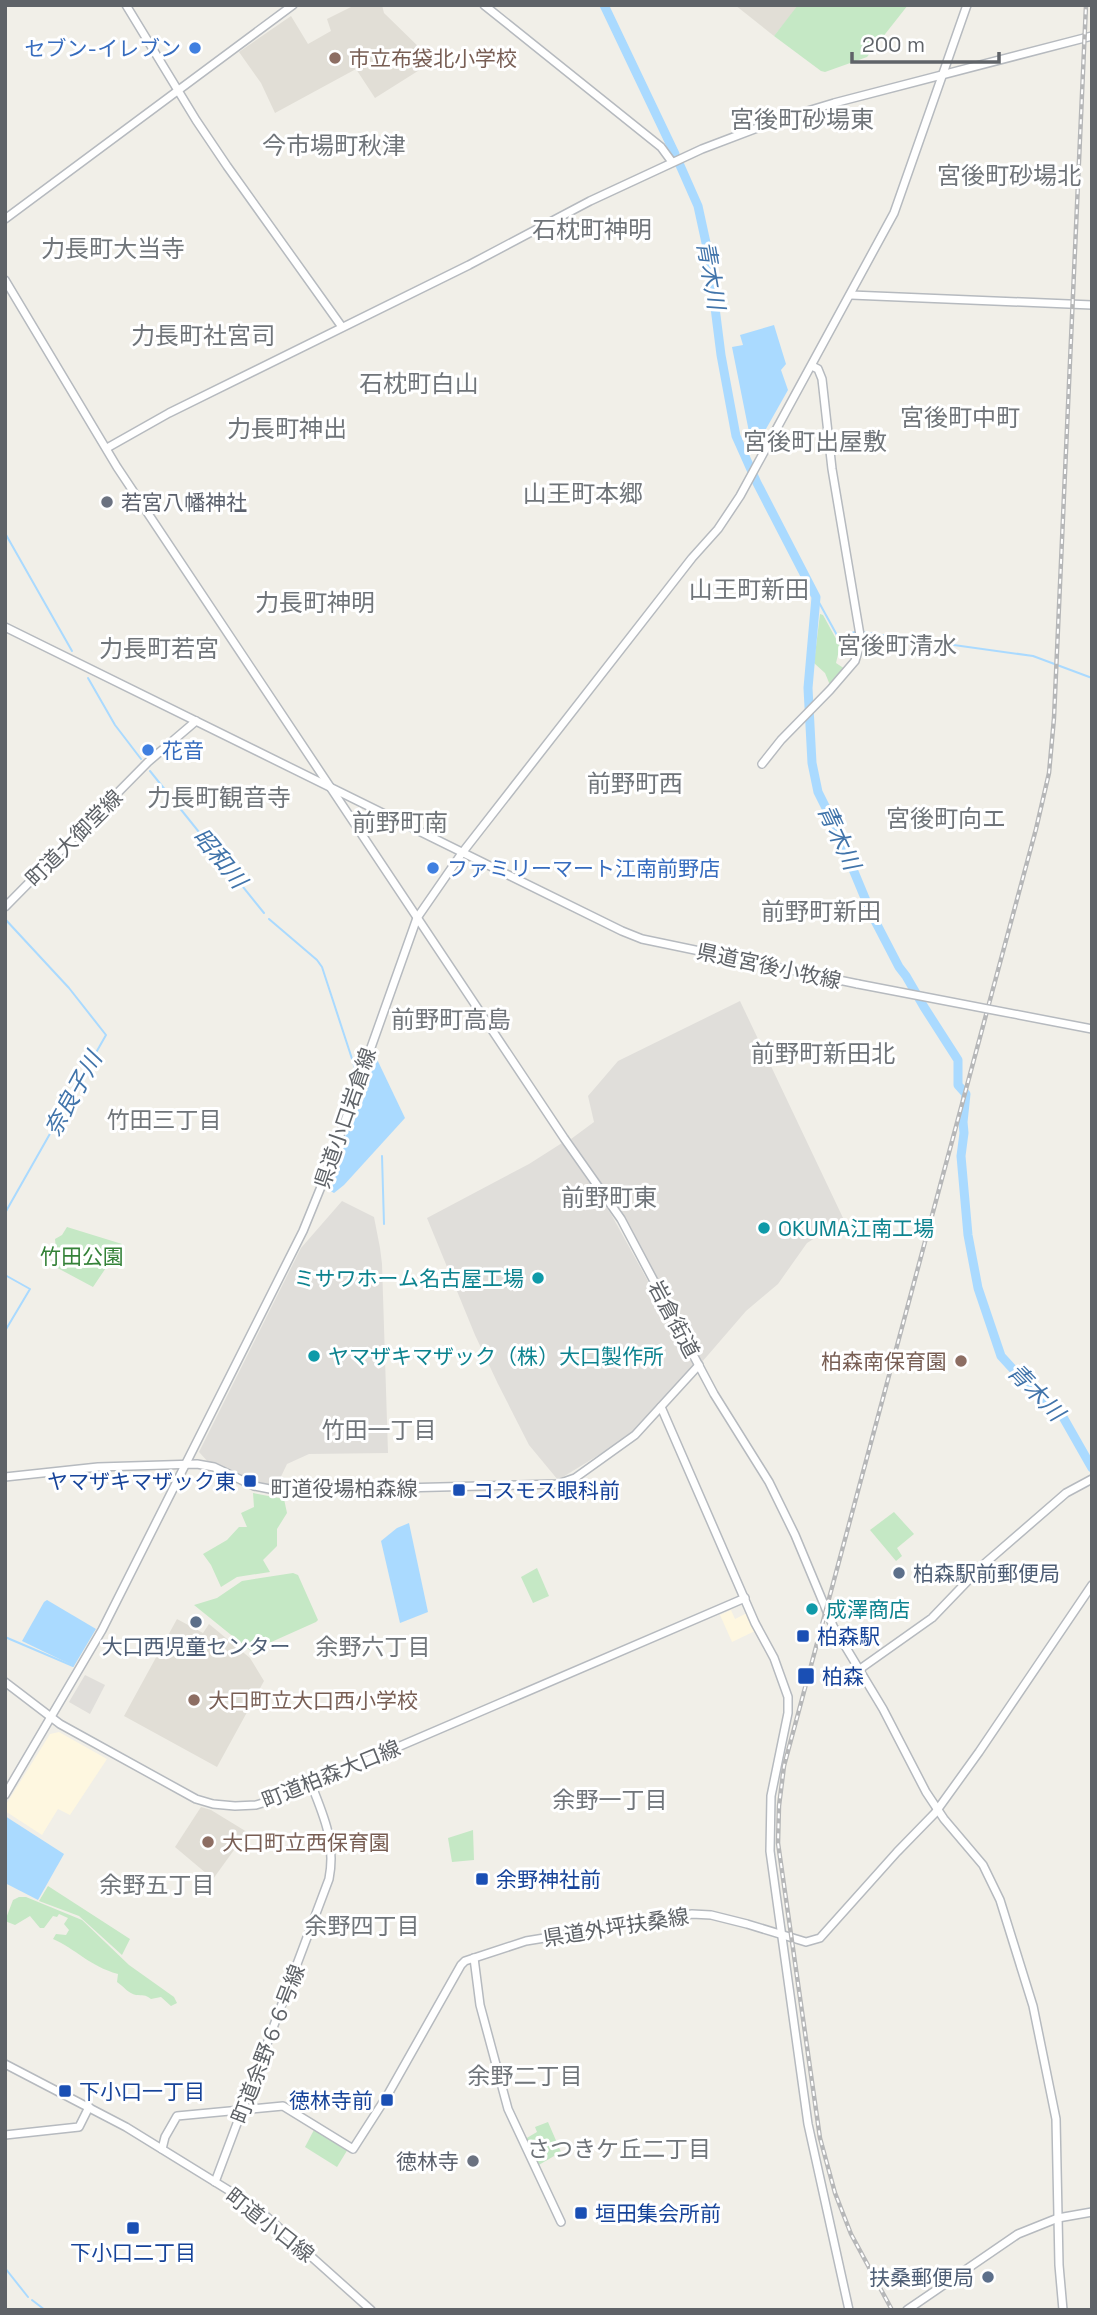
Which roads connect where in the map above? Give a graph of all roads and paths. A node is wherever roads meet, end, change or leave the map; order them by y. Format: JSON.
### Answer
{"nodes":[{"id":1,"x":126,"y":5,"type":"edge"},
{"id":2,"x":293,"y":5,"type":"edge"},
{"id":3,"x":484,"y":5,"type":"edge"},
{"id":4,"x":967,"y":5,"type":"edge"},
{"id":5,"x":1092,"y":36,"type":"edge"},
{"id":6,"x":942,"y":75,"type":"junction"},
{"id":7,"x":179,"y":91,"type":"junction"},
{"id":8,"x":672,"y":162,"type":"junction"},
{"id":9,"x":5,"y":219,"type":"edge"},
{"id":10,"x":5,"y":280,"type":"edge"},
{"id":11,"x":851,"y":295,"type":"junction"},
{"id":12,"x":1092,"y":305,"type":"edge"},
{"id":13,"x":342,"y":327,"type":"junction"},
{"id":14,"x":812,"y":366,"type":"junction"},
{"id":15,"x":107,"y":447,"type":"junction"},
{"id":16,"x":5,"y":627,"type":"edge"},
{"id":17,"x":196,"y":722,"type":"junction"},
{"id":18,"x":762,"y":764,"type":"dead end"},
{"id":19,"x":331,"y":788,"type":"junction"},
{"id":20,"x":462,"y":853,"type":"junction"},
{"id":21,"x":5,"y":907,"type":"edge"},
{"id":22,"x":417,"y":918,"type":"junction"},
{"id":23,"x":1092,"y":1029,"type":"edge"},
{"id":24,"x":699,"y":1366,"type":"junction"},
{"id":25,"x":662,"y":1407,"type":"junction"},
{"id":26,"x":186,"y":1465,"type":"junction"},
{"id":27,"x":5,"y":1477,"type":"edge"},
{"id":28,"x":1092,"y":1479,"type":"edge"},
{"id":29,"x":1092,"y":1585,"type":"edge"},
{"id":30,"x":744,"y":1598,"type":"junction"},
{"id":31,"x":860,"y":1669,"type":"junction"},
{"id":32,"x":5,"y":1682,"type":"edge"},
{"id":33,"x":52,"y":1717,"type":"junction"},
{"id":34,"x":311,"y":1784,"type":"junction"},
{"id":35,"x":5,"y":1795,"type":"edge"},
{"id":36,"x":937,"y":1810,"type":"junction"},
{"id":37,"x":781,"y":1934,"type":"junction"},
{"id":38,"x":474,"y":1958,"type":"junction"},
{"id":39,"x":5,"y":2064,"type":"edge"},
{"id":40,"x":89,"y":2108,"type":"junction"},
{"id":41,"x":243,"y":2110,"type":"junction"},
{"id":42,"x":5,"y":2135,"type":"edge"},
{"id":43,"x":162,"y":2149,"type":"junction"},
{"id":44,"x":215,"y":2182,"type":"junction"},
{"id":45,"x":1092,"y":2212,"type":"edge"},
{"id":46,"x":1058,"y":2218,"type":"junction"},
{"id":47,"x":561,"y":2222,"type":"dead end"},
{"id":48,"x":371,"y":2310,"type":"edge"},
{"id":49,"x":849,"y":2310,"type":"edge"},
{"id":50,"x":907,"y":2310,"type":"edge"},
{"id":51,"x":1063,"y":2310,"type":"edge"}],
"edges":[{"from":1,"to":7,"type":"street"},
{"from":2,"to":7,"type":"street"},
{"from":3,"to":8,"type":"street"},
{"from":4,"to":6,"type":"street","name":"県道小口岩倉線"},
{"from":5,"to":6,"type":"street"},
{"from":6,"to":8,"type":"street"},
{"from":6,"to":11,"type":"street","name":"県道小口岩倉線"},
{"from":7,"to":9,"type":"street"},
{"from":7,"to":13,"type":"street"},
{"from":8,"to":13,"type":"street"},
{"from":10,"to":15,"type":"street","name":"岩倉街道"},
{"from":11,"to":12,"type":"street"},
{"from":11,"to":14,"type":"street","name":"県道小口岩倉線"},
{"from":13,"to":15,"type":"street"},
{"from":14,"to":18,"type":"street"},
{"from":14,"to":20,"type":"street","name":"県道小口岩倉線"},
{"from":15,"to":19,"type":"street","name":"岩倉街道"},
{"from":16,"to":17,"type":"street"},
{"from":17,"to":19,"type":"street"},
{"from":17,"to":21,"type":"street","name":"町道大御堂線"},
{"from":19,"to":20,"type":"street"},
{"from":19,"to":22,"type":"street","name":"岩倉街道"},
{"from":20,"to":22,"type":"street","name":"県道小口岩倉線"},
{"from":20,"to":23,"type":"street","name":"県道宮後小牧線","bridge":true},
{"from":22,"to":24,"type":"street","name":"岩倉街道"},
{"from":22,"to":26,"type":"street","name":"県道小口岩倉線"},
{"from":24,"to":25,"type":"street"},
{"from":24,"to":31,"type":"street","name":"岩倉街道"},
{"from":25,"to":26,"type":"street","name":"町道役場柏森線"},
{"from":25,"to":30,"type":"street"},
{"from":26,"to":27,"type":"street","name":"町道役場柏森線"},
{"from":26,"to":33,"type":"street","name":"県道小口岩倉線"},
{"from":28,"to":31,"type":"street"},
{"from":29,"to":36,"type":"street","name":"県道外坪扶桑線"},
{"from":30,"to":34,"type":"street","name":"町道柏森大口線"},
{"from":30,"to":37,"type":"street"},
{"from":31,"to":36,"type":"street"},
{"from":32,"to":33,"type":"street","name":"町道柏森大口線"},
{"from":33,"to":34,"type":"street","name":"町道柏森大口線"},
{"from":33,"to":35,"type":"street","name":"県道小口岩倉線"},
{"from":34,"to":41,"type":"street","name":"町道余野６６号線"},
{"from":36,"to":37,"type":"street","name":"県道外坪扶桑線"},
{"from":36,"to":46,"type":"street"},
{"from":37,"to":38,"type":"street","name":"県道外坪扶桑線"},
{"from":37,"to":49,"type":"street"},
{"from":38,"to":41,"type":"street","name":"県道外坪扶桑線"},
{"from":38,"to":47,"type":"street"},
{"from":39,"to":40,"type":"street"},
{"from":40,"to":42,"type":"street"},
{"from":40,"to":43,"type":"street"},
{"from":41,"to":43,"type":"street","name":"県道外坪扶桑線"},
{"from":41,"to":44,"type":"street","name":"町道余野６６号線"},
{"from":43,"to":44,"type":"street","name":"町道小口線"},
{"from":44,"to":48,"type":"street","name":"町道小口線"},
{"from":45,"to":46,"type":"street"},
{"from":46,"to":50,"type":"street"},
{"from":46,"to":51,"type":"street"}]}
